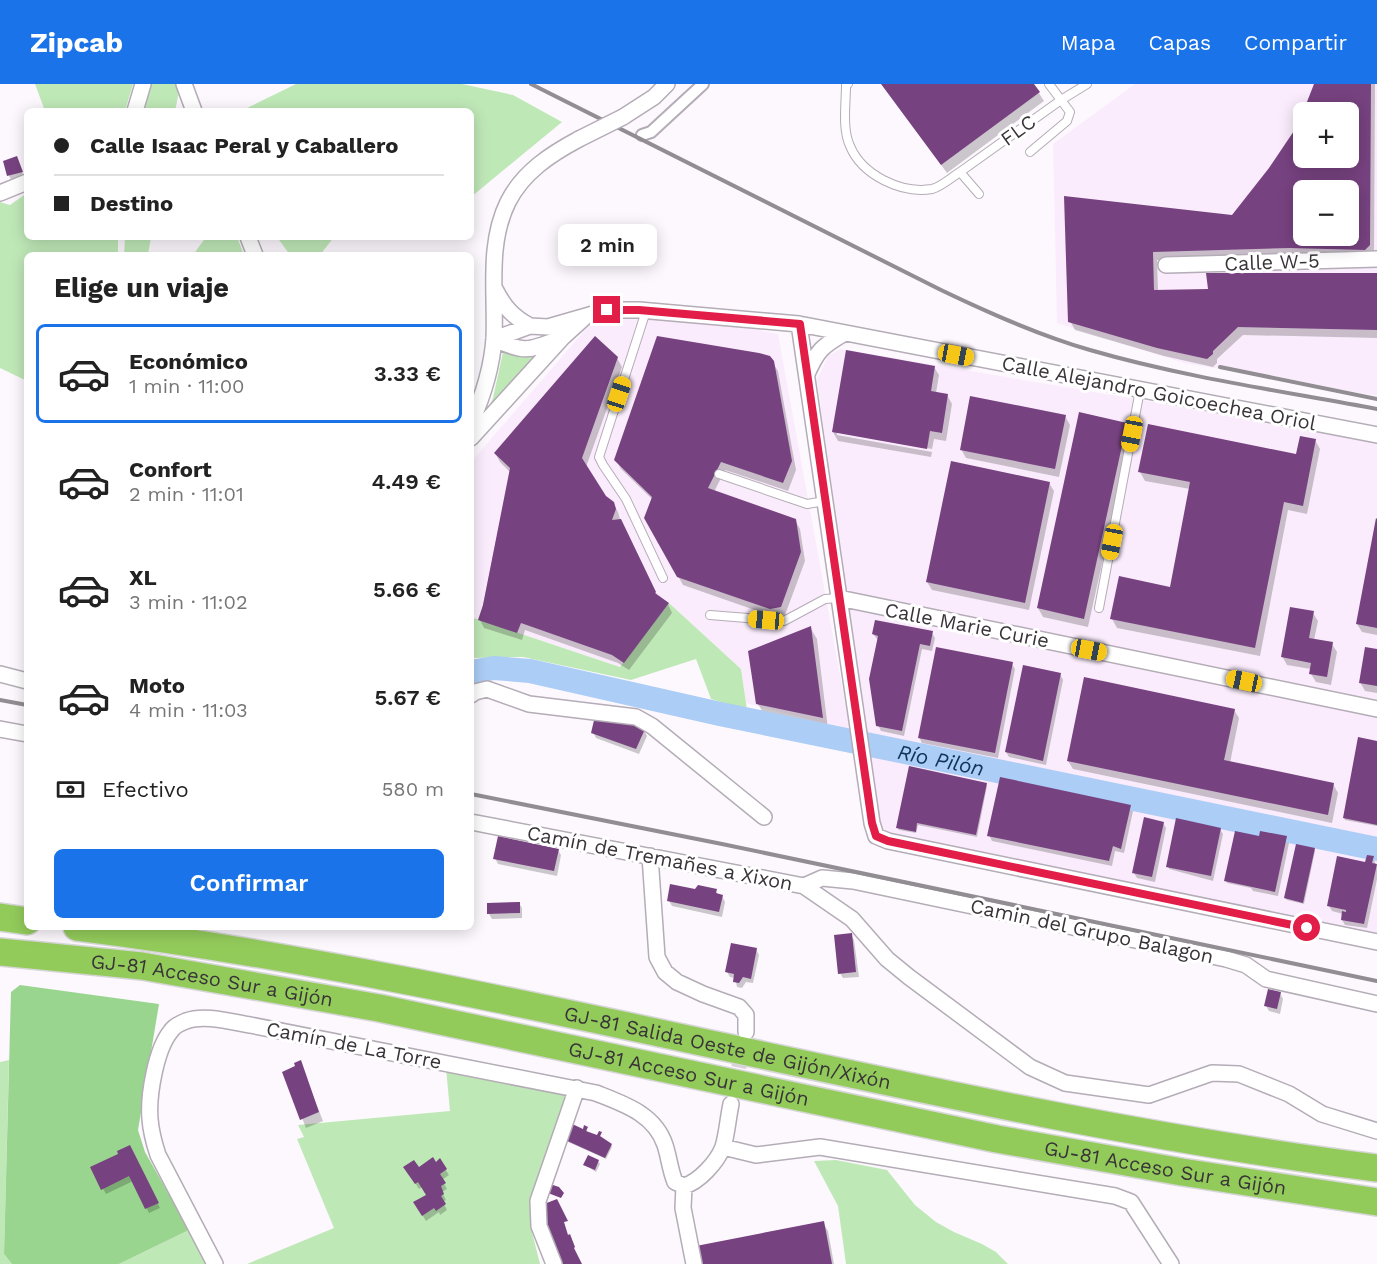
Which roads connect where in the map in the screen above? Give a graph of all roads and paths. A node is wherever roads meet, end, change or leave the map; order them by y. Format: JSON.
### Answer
{"nodes":[{"id":1,"x":143,"y":84,"type":"edge"},
{"id":2,"x":184,"y":84,"type":"edge"},
{"id":3,"x":667,"y":84,"type":"edge"},
{"id":4,"x":703,"y":84,"type":"edge"},
{"id":5,"x":1049,"y":84,"type":"edge"},
{"id":6,"x":1088,"y":84,"type":"edge"},
{"id":7,"x":847,"y":85,"type":"edge"},
{"id":8,"x":1061,"y":100,"type":"junction"},
{"id":9,"x":136,"y":108,"type":"edge"},
{"id":10,"x":193,"y":108,"type":"edge"},
{"id":11,"x":642,"y":135,"type":"dead end"},
{"id":12,"x":1030,"y":152,"type":"dead end"},
{"id":13,"x":960,"y":172,"type":"junction"},
{"id":14,"x":24,"y":183,"type":"edge"},
{"id":15,"x":0,"y":193,"type":"edge"},
{"id":16,"x":979,"y":194,"type":"dead end"},
{"id":17,"x":1377,"y":259,"type":"edge"},
{"id":18,"x":1166,"y":265,"type":"dead end"},
{"id":19,"x":495,"y":289,"type":"junction"},
{"id":20,"x":646,"y":310,"type":"junction"},
{"id":21,"x":586,"y":316,"type":"junction"},
{"id":22,"x":800,"y":324,"type":"junction"},
{"id":23,"x":530,"y":327,"type":"junction"},
{"id":24,"x":844,"y":333,"type":"junction"},
{"id":25,"x":563,"y":338,"type":"junction"},
{"id":26,"x":494,"y":339,"type":"junction"},
{"id":27,"x":807,"y":374,"type":"junction"},
{"id":28,"x":1140,"y":390,"type":"junction"},
{"id":29,"x":474,"y":415,"type":"edge"},
{"id":30,"x":474,"y":435,"type":"edge"},
{"id":31,"x":1377,"y":435,"type":"edge"},
{"id":32,"x":719,"y":474,"type":"dead end"},
{"id":33,"x":825,"y":501,"type":"junction"},
{"id":34,"x":663,"y":578,"type":"dead end"},
{"id":35,"x":839,"y":598,"type":"junction"},
{"id":36,"x":1100,"y":608,"type":"dead end"},
{"id":37,"x":710,"y":615,"type":"dead end"},
{"id":38,"x":0,"y":674,"type":"edge"},
{"id":39,"x":24,"y":680,"type":"edge"},
{"id":40,"x":474,"y":693,"type":"edge"},
{"id":41,"x":1377,"y":709,"type":"edge"},
{"id":42,"x":0,"y":729,"type":"edge"},
{"id":43,"x":24,"y":733,"type":"edge"},
{"id":44,"x":764,"y":817,"type":"dead end"},
{"id":45,"x":474,"y":823,"type":"edge"},
{"id":46,"x":650,"y":856,"type":"junction"},
{"id":47,"x":804,"y":886,"type":"junction"},
{"id":48,"x":0,"y":917,"type":"edge"},
{"id":49,"x":24,"y":921,"type":"edge"},
{"id":50,"x":103,"y":930,"type":"edge"},
{"id":51,"x":1377,"y":942,"type":"edge"},
{"id":52,"x":0,"y":952,"type":"edge"},
{"id":53,"x":1377,"y":1004,"type":"edge"},
{"id":54,"x":746,"y":1032,"type":"tunnel mouth"},
{"id":55,"x":577,"y":1088,"type":"junction"},
{"id":56,"x":731,"y":1104,"type":"tunnel mouth"},
{"id":57,"x":1377,"y":1131,"type":"edge"},
{"id":58,"x":723,"y":1147,"type":"junction"},
{"id":59,"x":1377,"y":1168,"type":"edge"},
{"id":60,"x":684,"y":1186,"type":"junction"},
{"id":61,"x":1377,"y":1202,"type":"edge"},
{"id":62,"x":215,"y":1264,"type":"edge"},
{"id":63,"x":554,"y":1264,"type":"edge"},
{"id":64,"x":694,"y":1264,"type":"edge"},
{"id":65,"x":1171,"y":1264,"type":"edge"}],
"edges":[{"from":1,"to":9,"type":"street"},
{"from":2,"to":10,"type":"street"},
{"from":3,"to":19,"type":"street","bridge":true},
{"from":4,"to":11,"type":"street"},
{"from":5,"to":8,"type":"lane"},
{"from":6,"to":8,"type":"lane","name":"FLC"},
{"from":7,"to":13,"type":"lane","name":"FLC"},
{"from":8,"to":12,"type":"lane"},
{"from":8,"to":13,"type":"lane","name":"FLC"},
{"from":13,"to":16,"type":"lane"},
{"from":14,"to":15,"type":"street"},
{"from":17,"to":18,"type":"street","name":"Calle W-5"},
{"from":19,"to":23,"type":"street"},
{"from":19,"to":26,"type":"street"},
{"from":20,"to":21,"type":"street","name":"Calle Alejandro Goicoechea Oriol"},
{"from":20,"to":22,"type":"street","name":"Calle Alejandro Goicoechea Oriol"},
{"from":20,"to":34,"type":"lane"},
{"from":21,"to":23,"type":"street","name":"Calle Alejandro Goicoechea Oriol"},
{"from":21,"to":25,"type":"street"},
{"from":22,"to":24,"type":"street","name":"Calle Alejandro Goicoechea Oriol"},
{"from":22,"to":27,"type":"street"},
{"from":23,"to":26,"type":"street","name":"Calle Alejandro Goicoechea Oriol"},
{"from":24,"to":27,"type":"street"},
{"from":24,"to":28,"type":"street","name":"Calle Alejandro Goicoechea Oriol"},
{"from":25,"to":26,"type":"street"},
{"from":25,"to":30,"type":"street"},
{"from":26,"to":29,"type":"street"},
{"from":27,"to":33,"type":"street"},
{"from":28,"to":31,"type":"street","name":"Calle Alejandro Goicoechea Oriol"},
{"from":28,"to":36,"type":"lane"},
{"from":32,"to":33,"type":"lane"},
{"from":33,"to":35,"type":"street"},
{"from":35,"to":37,"type":"lane"},
{"from":35,"to":41,"type":"street","name":"Calle Marie Curie"},
{"from":35,"to":51,"type":"street"},
{"from":38,"to":39,"type":"street"},
{"from":40,"to":44,"type":"street"},
{"from":42,"to":43,"type":"street"},
{"from":45,"to":46,"type":"street","name":"Camín de Tremañes a Xixon"},
{"from":46,"to":47,"type":"street","name":"Camín de Tremañes a Xixon"},
{"from":46,"to":54,"type":"street"},
{"from":47,"to":53,"type":"street","name":"Camin del Grupo Balagon"},
{"from":47,"to":57,"type":"street","name":"Camín de Tremañes a Xixon"},
{"from":48,"to":49,"type":"highway"},
{"from":50,"to":59,"type":"highway","name":"GJ-81 Salida Oeste de Gijón/Xixón"},
{"from":52,"to":61,"type":"highway","name":"GJ-81 Acceso Sur a Gijón"},
{"from":55,"to":60,"type":"street","name":"Camín de La Torre"},
{"from":55,"to":62,"type":"street","name":"Camín de La Torre"},
{"from":55,"to":63,"type":"street"},
{"from":56,"to":58,"type":"street"},
{"from":58,"to":60,"type":"street"},
{"from":58,"to":65,"type":"street"},
{"from":60,"to":64,"type":"street"}]}
